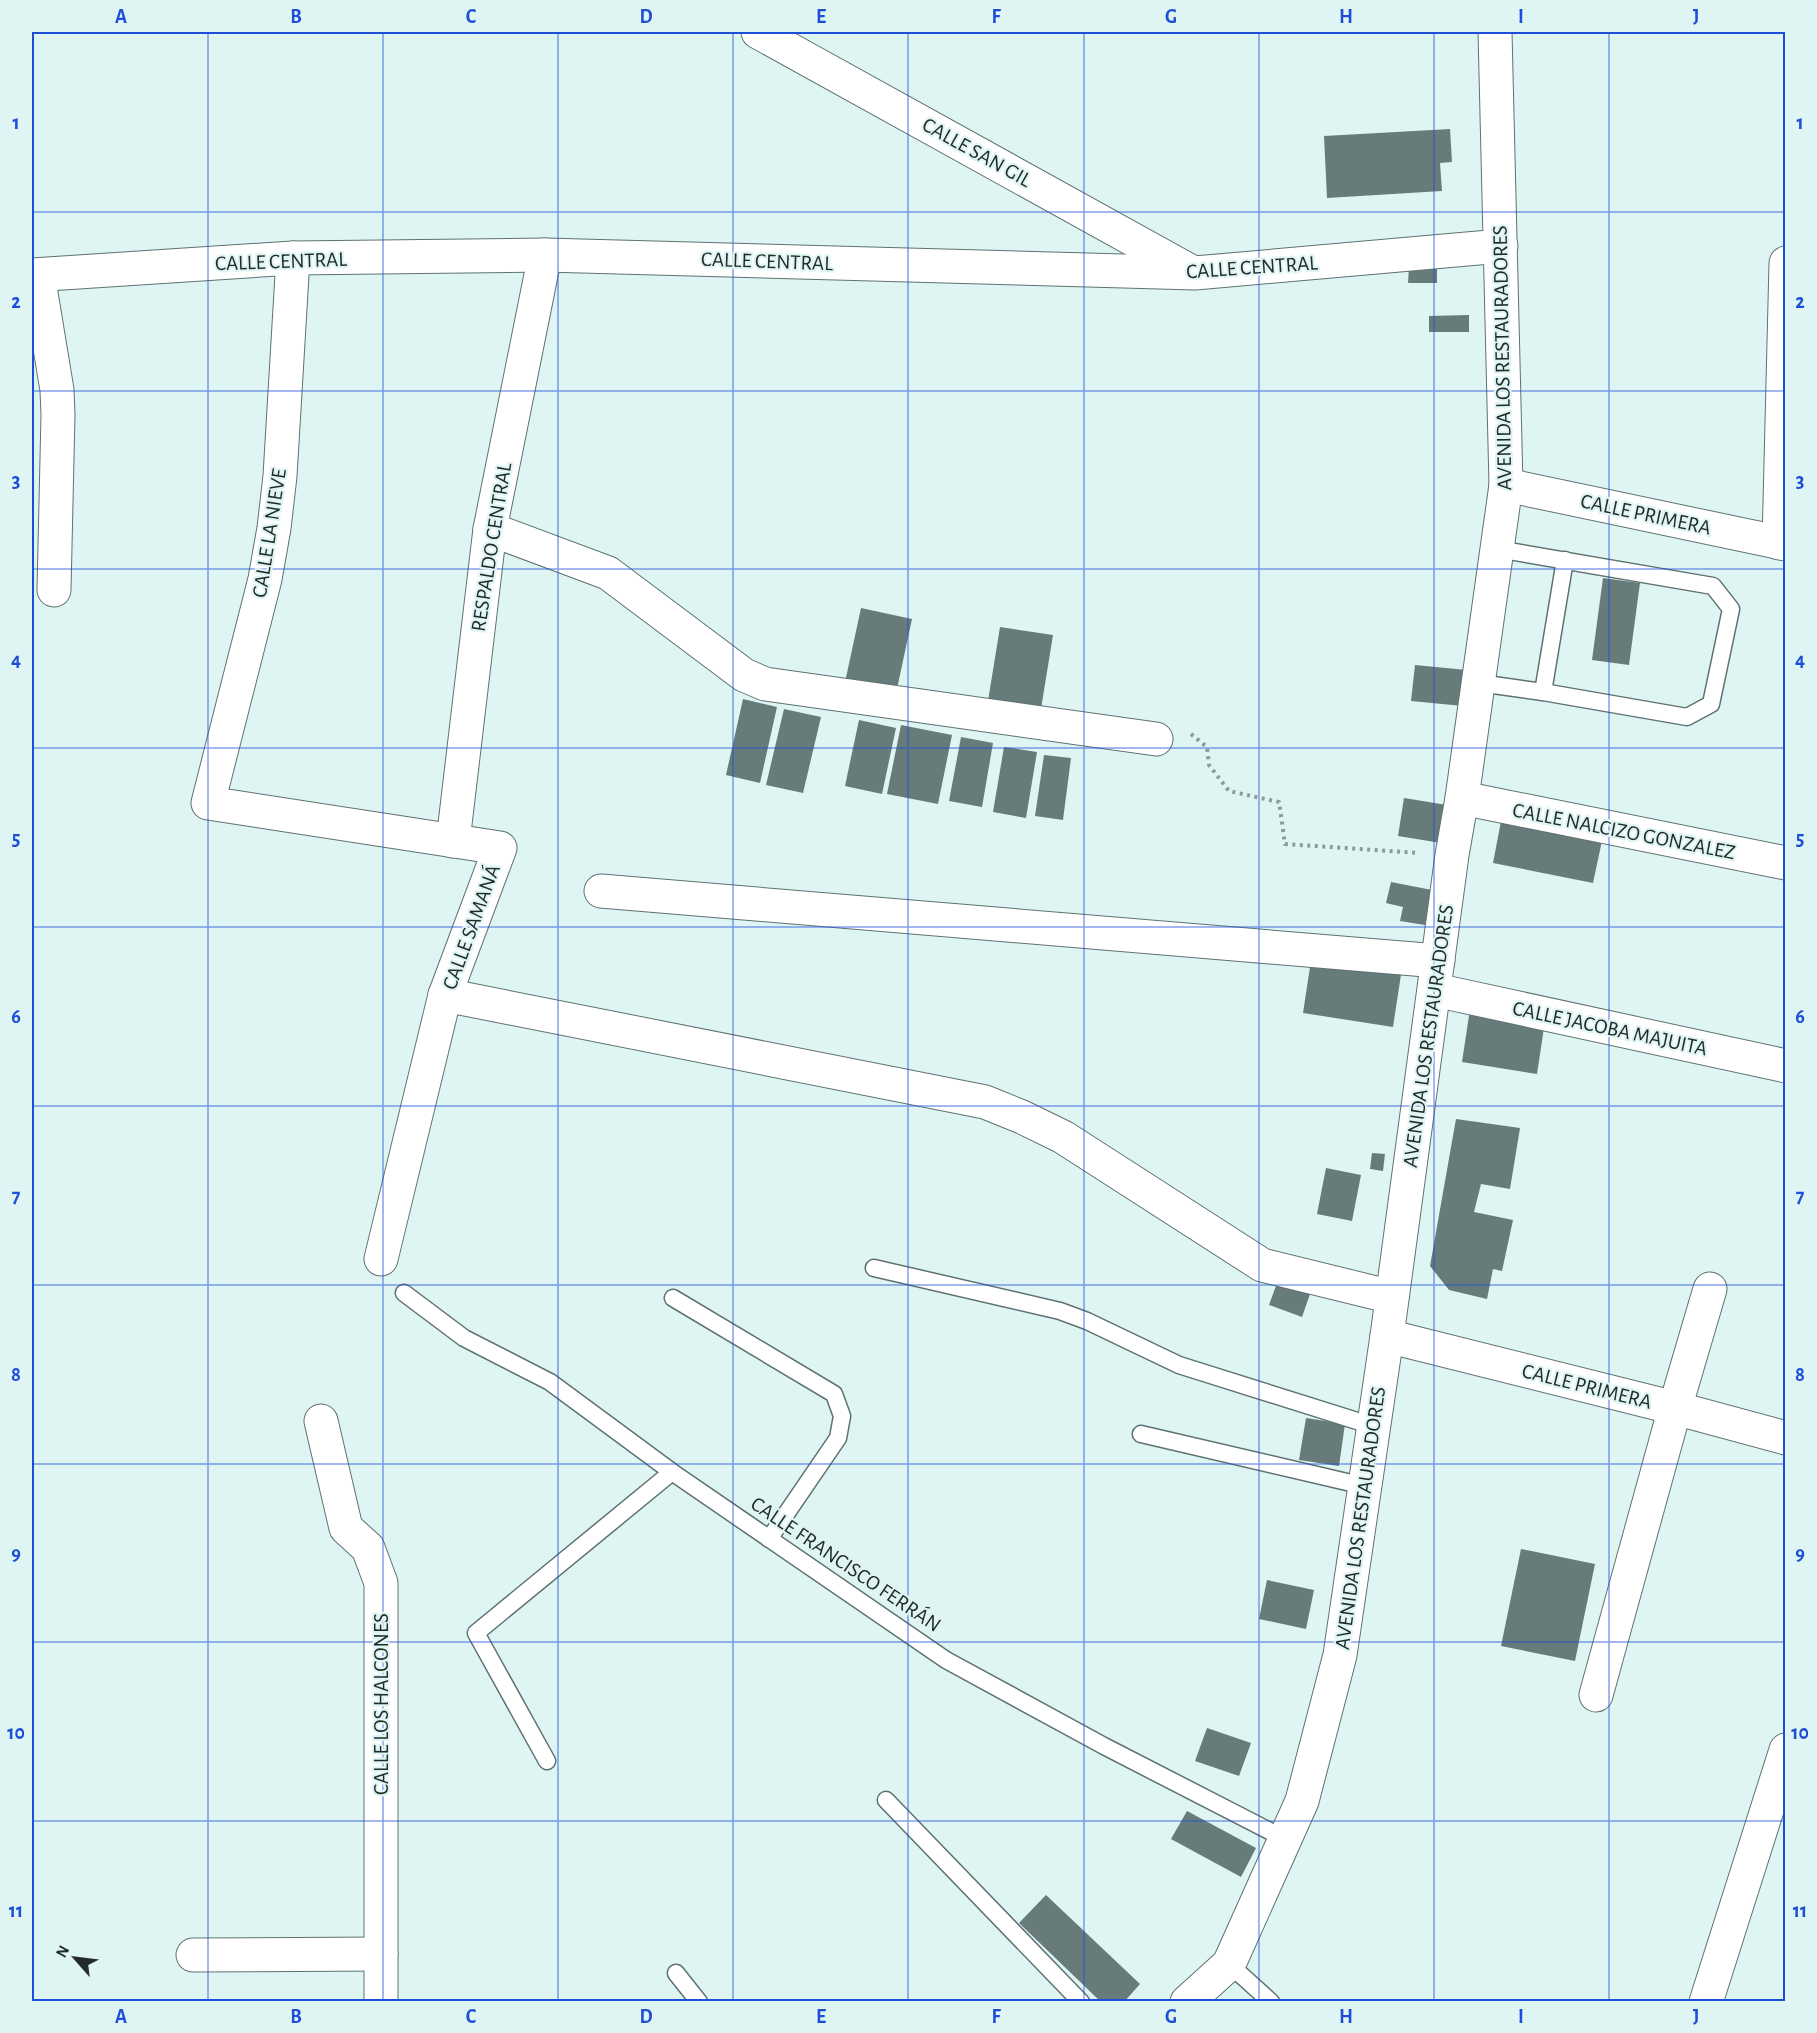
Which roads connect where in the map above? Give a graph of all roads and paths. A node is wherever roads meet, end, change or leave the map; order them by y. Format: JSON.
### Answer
{"nodes":[{"id":1,"x":758,"y":32,"type":"edge"},
{"id":2,"x":1495,"y":32,"type":"edge"},
{"id":3,"x":1501,"y":246,"type":"junction"},
{"id":4,"x":545,"y":255,"type":"junction"},
{"id":5,"x":294,"y":258,"type":"junction"},
{"id":6,"x":1785,"y":264,"type":"edge"},
{"id":7,"x":1195,"y":273,"type":"junction"},
{"id":8,"x":35,"y":275,"type":"edge"},
{"id":9,"x":1506,"y":485,"type":"junction"},
{"id":10,"x":490,"y":529,"type":"junction"},
{"id":11,"x":1782,"y":543,"type":"edge"},
{"id":12,"x":1497,"y":549,"type":"junction"},
{"id":13,"x":1565,"y":560,"type":"junction"},
{"id":14,"x":54,"y":590,"type":"dead end"},
{"id":15,"x":1479,"y":683,"type":"junction"},
{"id":16,"x":1543,"y":692,"type":"junction"},
{"id":17,"x":1156,"y":739,"type":"joint"},
{"id":18,"x":1462,"y":798,"type":"junction"},
{"id":19,"x":208,"y":803,"type":"joint"},
{"id":20,"x":453,"y":841,"type":"junction"},
{"id":21,"x":1452,"y":855,"type":"junction"},
{"id":22,"x":1785,"y":863,"type":"edge"},
{"id":23,"x":601,"y":891,"type":"dead end"},
{"id":24,"x":1436,"y":976,"type":"junction"},
{"id":25,"x":445,"y":996,"type":"junction"},
{"id":26,"x":1785,"y":1066,"type":"edge"},
{"id":27,"x":381,"y":1259,"type":"dead end"},
{"id":28,"x":874,"y":1268,"type":"dead end"},
{"id":29,"x":1710,"y":1289,"type":"dead end"},
{"id":30,"x":404,"y":1293,"type":"dead end"},
{"id":31,"x":1392,"y":1297,"type":"junction"},
{"id":32,"x":673,"y":1298,"type":"dead end"},
{"id":33,"x":1387,"y":1336,"type":"junction"},
{"id":34,"x":1675,"y":1408,"type":"junction"},
{"id":35,"x":321,"y":1421,"type":"dead end"},
{"id":36,"x":1373,"y":1426,"type":"junction"},
{"id":37,"x":1142,"y":1434,"type":"dead end"},
{"id":38,"x":1785,"y":1438,"type":"edge"},
{"id":39,"x":672,"y":1472,"type":"junction"},
{"id":40,"x":1364,"y":1486,"type":"junction"},
{"id":41,"x":769,"y":1539,"type":"junction"},
{"id":42,"x":1596,"y":1695,"type":"dead end"},
{"id":43,"x":1785,"y":1750,"type":"edge"},
{"id":44,"x":547,"y":1761,"type":"dead end"},
{"id":45,"x":886,"y":1800,"type":"dead end"},
{"id":46,"x":1285,"y":1839,"type":"junction"},
{"id":47,"x":381,"y":1954,"type":"junction"},
{"id":48,"x":193,"y":1955,"type":"dead end"},
{"id":49,"x":1229,"y":1964,"type":"junction"},
{"id":50,"x":676,"y":1974,"type":"dead end"},
{"id":51,"x":381,"y":2001,"type":"edge"},
{"id":52,"x":699,"y":2001,"type":"edge"},
{"id":53,"x":1080,"y":2001,"type":"edge"},
{"id":54,"x":1187,"y":2001,"type":"edge"},
{"id":55,"x":1272,"y":2001,"type":"edge"},
{"id":56,"x":1706,"y":2001,"type":"edge"}],
"edges":[{"from":1,"to":7,"type":"street","name":"CALLE SAN GIL"},
{"from":2,"to":3,"type":"street","name":"AVENIDA LOS RESTAURADORES"},
{"from":3,"to":7,"type":"street","name":"CALLE CENTRAL"},
{"from":3,"to":9,"type":"street","name":"AVENIDA LOS RESTAURADORES"},
{"from":4,"to":5,"type":"street","name":"CALLE CENTRAL"},
{"from":4,"to":7,"type":"street","name":"CALLE CENTRAL"},
{"from":4,"to":10,"type":"street","name":"RESPALDO CENTRAL"},
{"from":5,"to":8,"type":"street","name":"CALLE CENTRAL"},
{"from":5,"to":19,"type":"street","name":"CALLE LA NIEVE"},
{"from":6,"to":11,"type":"street"},
{"from":8,"to":14,"type":"street"},
{"from":9,"to":11,"type":"street","name":"CALLE PRIMERA"},
{"from":9,"to":12,"type":"street","name":"AVENIDA LOS RESTAURADORES"},
{"from":10,"to":17,"type":"street"},
{"from":10,"to":20,"type":"street","name":"RESPALDO CENTRAL"},
{"from":12,"to":13,"type":"lane"},
{"from":12,"to":15,"type":"street","name":"AVENIDA LOS RESTAURADORES"},
{"from":13,"to":16,"type":"lane"},
{"from":13,"to":16,"type":"lane"},
{"from":15,"to":16,"type":"lane"},
{"from":15,"to":18,"type":"street","name":"AVENIDA LOS RESTAURADORES"},
{"from":17,"to":21,"type":"path"},
{"from":18,"to":21,"type":"street","name":"AVENIDA LOS RESTAURADORES"},
{"from":18,"to":22,"type":"street","name":"CALLE NALCIZO GONZALEZ"},
{"from":19,"to":20,"type":"street","name":"CALLE SAMANÁ"},
{"from":20,"to":25,"type":"street","name":"CALLE SAMANÁ"},
{"from":21,"to":24,"type":"street","name":"AVENIDA LOS RESTAURADORES"},
{"from":23,"to":24,"type":"street","name":"CALLE JACOBA MAJUITA"},
{"from":24,"to":26,"type":"street","name":"CALLE JACOBA MAJUITA"},
{"from":24,"to":31,"type":"street","name":"AVENIDA LOS RESTAURADORES"},
{"from":25,"to":27,"type":"street","name":"CALLE SAMANÁ"},
{"from":25,"to":31,"type":"street"},
{"from":28,"to":36,"type":"lane"},
{"from":29,"to":34,"type":"street"},
{"from":30,"to":39,"type":"lane","name":"CALLE FRANCISCO FERRÁN"},
{"from":31,"to":33,"type":"street","name":"AVENIDA LOS RESTAURADORES"},
{"from":32,"to":41,"type":"lane"},
{"from":33,"to":34,"type":"street","name":"CALLE PRIMERA"},
{"from":33,"to":36,"type":"street","name":"AVENIDA LOS RESTAURADORES"},
{"from":34,"to":38,"type":"street","name":"CALLE PRIMERA"},
{"from":34,"to":42,"type":"street"},
{"from":35,"to":47,"type":"street","name":"CALLE LOS HALCONES"},
{"from":36,"to":40,"type":"street","name":"AVENIDA LOS RESTAURADORES"},
{"from":37,"to":40,"type":"lane"},
{"from":39,"to":41,"type":"lane","name":"CALLE FRANCISCO FERRÁN"},
{"from":39,"to":44,"type":"lane"},
{"from":40,"to":46,"type":"street","name":"AVENIDA LOS RESTAURADORES"},
{"from":41,"to":46,"type":"lane","name":"CALLE FRANCISCO FERRÁN"},
{"from":43,"to":56,"type":"street"},
{"from":45,"to":53,"type":"lane"},
{"from":46,"to":49,"type":"street","name":"AVENIDA LOS RESTAURADORES"},
{"from":47,"to":48,"type":"street"},
{"from":47,"to":51,"type":"street","name":"CALLE LOS HALCONES"},
{"from":49,"to":54,"type":"street","name":"AVENIDA LOS RESTAURADORES"},
{"from":49,"to":55,"type":"lane"},
{"from":50,"to":52,"type":"lane"}]}
